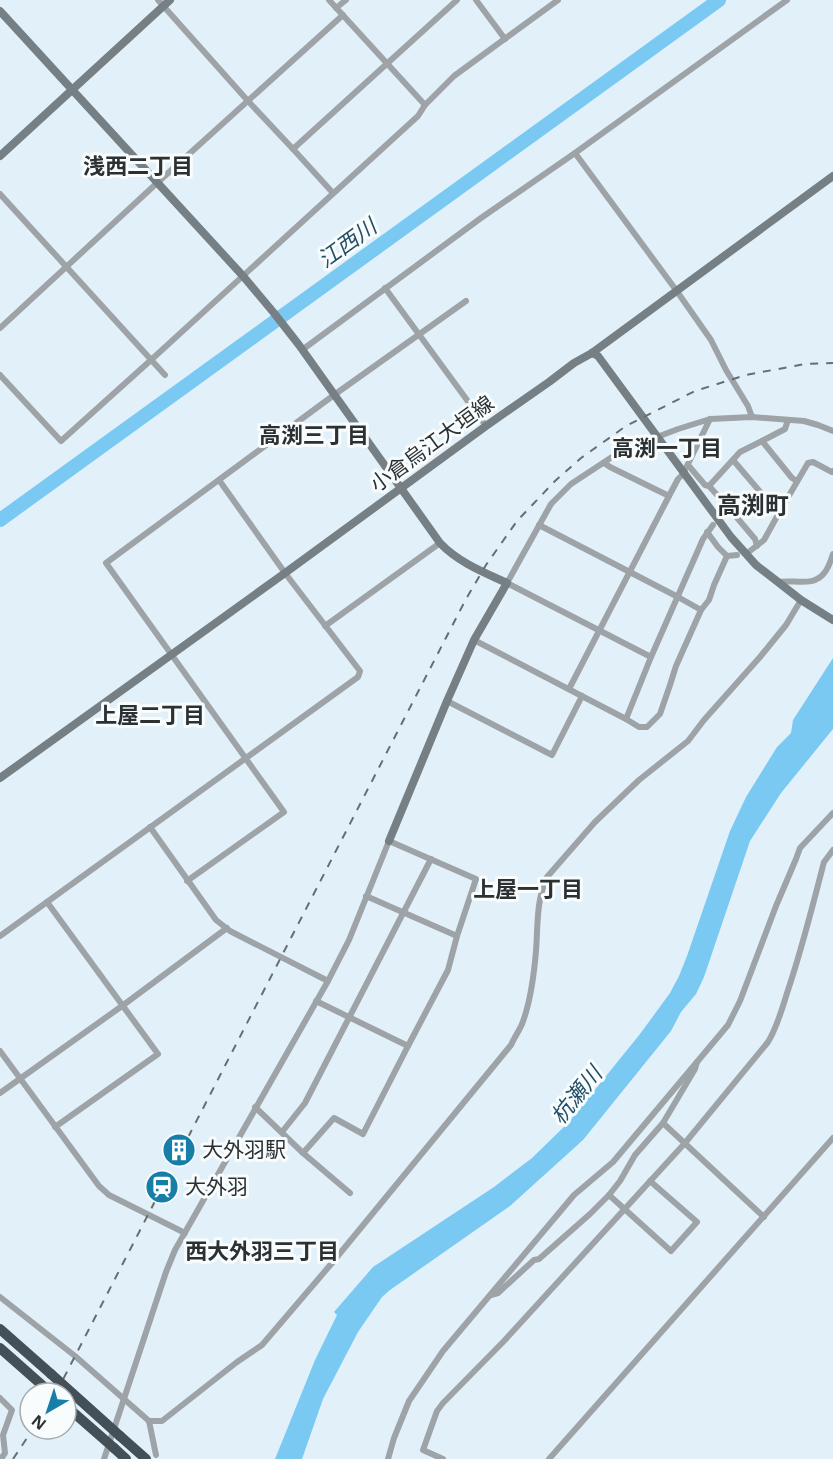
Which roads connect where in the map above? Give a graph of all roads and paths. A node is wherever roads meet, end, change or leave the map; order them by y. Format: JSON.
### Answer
{"nodes":[{"id":1,"x":329,"y":0,"type":"edge"},
{"id":2,"x":345,"y":0,"type":"edge"},
{"id":3,"x":457,"y":0,"type":"edge"},
{"id":4,"x":476,"y":0,"type":"edge"},
{"id":5,"x":558,"y":0,"type":"edge"},
{"id":6,"x":787,"y":0,"type":"edge"},
{"id":7,"x":164,"y":2,"type":"edge"},
{"id":8,"x":336,"y":8,"type":"junction"},
{"id":9,"x":0,"y":11,"type":"edge"},
{"id":10,"x":343,"y":15,"type":"junction"},
{"id":11,"x":504,"y":39,"type":"junction"},
{"id":12,"x":387,"y":63,"type":"junction"},
{"id":13,"x":71,"y":90,"type":"junction"},
{"id":14,"x":248,"y":101,"type":"junction"},
{"id":15,"x":425,"y":105,"type":"junction"},
{"id":16,"x":293,"y":149,"type":"junction"},
{"id":17,"x":575,"y":153,"type":"junction"},
{"id":18,"x":0,"y":156,"type":"edge"},
{"id":19,"x":833,"y":176,"type":"edge"},
{"id":20,"x":157,"y":183,"type":"junction"},
{"id":21,"x":333,"y":193,"type":"junction"},
{"id":22,"x":0,"y":194,"type":"edge"},
{"id":23,"x":66,"y":267,"type":"junction"},
{"id":24,"x":243,"y":276,"type":"junction"},
{"id":25,"x":385,"y":288,"type":"junction"},
{"id":26,"x":676,"y":290,"type":"junction"},
{"id":27,"x":466,"y":301,"type":"dead end"},
{"id":28,"x":0,"y":328,"type":"edge"},
{"id":29,"x":419,"y":335,"type":"junction"},
{"id":30,"x":300,"y":348,"type":"junction"},
{"id":31,"x":592,"y":353,"type":"junction"},
{"id":32,"x":151,"y":360,"type":"junction"},
{"id":33,"x":0,"y":375,"type":"edge"},
{"id":34,"x":165,"y":375,"type":"dead end"},
{"id":35,"x":334,"y":395,"type":"junction"},
{"id":36,"x":752,"y":417,"type":"junction"},
{"id":37,"x":710,"y":419,"type":"junction"},
{"id":38,"x":788,"y":420,"type":"junction"},
{"id":39,"x":486,"y":426,"type":"junction"},
{"id":40,"x":833,"y":431,"type":"edge"},
{"id":41,"x":657,"y":437,"type":"junction"},
{"id":42,"x":762,"y":441,"type":"junction"},
{"id":43,"x":733,"y":460,"type":"junction"},
{"id":44,"x":604,"y":463,"type":"junction"},
{"id":45,"x":686,"y":469,"type":"junction"},
{"id":46,"x":833,"y":471,"type":"edge"},
{"id":47,"x":219,"y":480,"type":"junction"},
{"id":48,"x":797,"y":481,"type":"junction"},
{"id":49,"x":709,"y":486,"type":"junction"},
{"id":50,"x":401,"y":488,"type":"junction"},
{"id":51,"x":669,"y":496,"type":"junction"},
{"id":52,"x":728,"y":507,"type":"junction"},
{"id":53,"x":780,"y":512,"type":"junction"},
{"id":54,"x":721,"y":516,"type":"dead end"},
{"id":55,"x":539,"y":525,"type":"junction"},
{"id":56,"x":713,"y":525,"type":"dead end"},
{"id":57,"x":707,"y":532,"type":"junction"},
{"id":58,"x":440,"y":543,"type":"junction"},
{"id":59,"x":758,"y":546,"type":"junction"},
{"id":60,"x":750,"y":551,"type":"dead end"},
{"id":61,"x":833,"y":554,"type":"edge"},
{"id":62,"x":737,"y":555,"type":"dead end"},
{"id":63,"x":727,"y":556,"type":"junction"},
{"id":64,"x":630,"y":572,"type":"junction"},
{"id":65,"x":285,"y":573,"type":"junction"},
{"id":66,"x":778,"y":582,"type":"junction"},
{"id":67,"x":507,"y":583,"type":"junction"},
{"id":68,"x":678,"y":597,"type":"junction"},
{"id":69,"x":805,"y":602,"type":"junction"},
{"id":70,"x":700,"y":610,"type":"junction"},
{"id":71,"x":833,"y":620,"type":"edge"},
{"id":72,"x":325,"y":626,"type":"junction"},
{"id":73,"x":600,"y":631,"type":"junction"},
{"id":74,"x":474,"y":640,"type":"junction"},
{"id":75,"x":171,"y":655,"type":"junction"},
{"id":76,"x":651,"y":657,"type":"junction"},
{"id":77,"x":569,"y":689,"type":"junction"},
{"id":78,"x":582,"y":696,"type":"junction"},
{"id":79,"x":447,"y":701,"type":"junction"},
{"id":80,"x":626,"y":719,"type":"junction"},
{"id":81,"x":246,"y":757,"type":"junction"},
{"id":82,"x":0,"y":778,"type":"edge"},
{"id":83,"x":833,"y":813,"type":"edge"},
{"id":84,"x":150,"y":827,"type":"junction"},
{"id":85,"x":389,"y":841,"type":"junction"},
{"id":86,"x":833,"y":850,"type":"edge"},
{"id":87,"x":431,"y":859,"type":"junction"},
{"id":88,"x":187,"y":881,"type":"junction"},
{"id":89,"x":366,"y":896,"type":"junction"},
{"id":90,"x":47,"y":902,"type":"junction"},
{"id":91,"x":402,"y":912,"type":"junction"},
{"id":92,"x":227,"y":928,"type":"junction"},
{"id":93,"x":0,"y":936,"type":"edge"},
{"id":94,"x":457,"y":936,"type":"junction"},
{"id":95,"x":328,"y":981,"type":"junction"},
{"id":96,"x":316,"y":1001,"type":"junction"},
{"id":97,"x":122,"y":1006,"type":"junction"},
{"id":98,"x":348,"y":1017,"type":"junction"},
{"id":99,"x":408,"y":1046,"type":"junction"},
{"id":100,"x":0,"y":1051,"type":"edge"},
{"id":101,"x":698,"y":1059,"type":"junction"},
{"id":102,"x":20,"y":1079,"type":"junction"},
{"id":103,"x":0,"y":1093,"type":"edge"},
{"id":104,"x":255,"y":1107,"type":"junction"},
{"id":105,"x":663,"y":1123,"type":"junction"},
{"id":106,"x":55,"y":1127,"type":"junction"},
{"id":107,"x":282,"y":1132,"type":"junction"},
{"id":108,"x":833,"y":1138,"type":"edge"},
{"id":109,"x":685,"y":1143,"type":"junction"},
{"id":110,"x":303,"y":1153,"type":"junction"},
{"id":111,"x":650,"y":1181,"type":"junction"},
{"id":112,"x":350,"y":1192,"type":"dead end"},
{"id":113,"x":609,"y":1195,"type":"junction"},
{"id":114,"x":624,"y":1209,"type":"junction"},
{"id":115,"x":764,"y":1217,"type":"junction"},
{"id":116,"x":184,"y":1233,"type":"junction"},
{"id":117,"x":491,"y":1295,"type":"junction"},
{"id":118,"x":0,"y":1297,"type":"edge"},
{"id":119,"x":0,"y":1329,"type":"edge"},
{"id":120,"x":0,"y":1348,"type":"edge"},
{"id":121,"x":38,"y":1381,"type":"edge"},
{"id":122,"x":0,"y":1398,"type":"edge"},
{"id":123,"x":124,"y":1399,"type":"junction"},
{"id":124,"x":78,"y":1416,"type":"edge"},
{"id":125,"x":149,"y":1421,"type":"junction"},
{"id":126,"x":151,"y":1457,"type":"edge"},
{"id":127,"x":1,"y":1459,"type":"edge"},
{"id":128,"x":104,"y":1459,"type":"edge"},
{"id":129,"x":126,"y":1459,"type":"edge"},
{"id":130,"x":388,"y":1459,"type":"edge"},
{"id":131,"x":443,"y":1459,"type":"edge"},
{"id":132,"x":549,"y":1459,"type":"edge"}],
"edges":[{"from":1,"to":8,"type":"street"},
{"from":2,"to":8,"type":"street"},
{"from":3,"to":12,"type":"street"},
{"from":4,"to":11,"type":"street"},
{"from":5,"to":11,"type":"street"},
{"from":6,"to":17,"type":"street"},
{"from":7,"to":13,"type":"street"},
{"from":7,"to":14,"type":"street"},
{"from":8,"to":10,"type":"street"},
{"from":9,"to":13,"type":"street"},
{"from":10,"to":12,"type":"street"},
{"from":10,"to":14,"type":"street"},
{"from":11,"to":15,"type":"street"},
{"from":12,"to":15,"type":"street"},
{"from":12,"to":16,"type":"street"},
{"from":13,"to":18,"type":"street"},
{"from":13,"to":20,"type":"street"},
{"from":14,"to":16,"type":"street"},
{"from":14,"to":20,"type":"street"},
{"from":15,"to":21,"type":"street"},
{"from":16,"to":21,"type":"street"},
{"from":17,"to":25,"type":"street"},
{"from":17,"to":26,"type":"street"},
{"from":19,"to":26,"type":"street","name":"小倉烏江大垣線"},
{"from":20,"to":23,"type":"street"},
{"from":20,"to":24,"type":"street"},
{"from":21,"to":24,"type":"street"},
{"from":22,"to":23,"type":"street"},
{"from":23,"to":28,"type":"street"},
{"from":23,"to":32,"type":"street"},
{"from":24,"to":30,"type":"street"},
{"from":24,"to":32,"type":"street"},
{"from":25,"to":29,"type":"street"},
{"from":25,"to":30,"type":"street"},
{"from":26,"to":31,"type":"street","name":"小倉烏江大垣線"},
{"from":26,"to":36,"type":"street"},
{"from":27,"to":29,"type":"street"},
{"from":29,"to":35,"type":"street"},
{"from":29,"to":39,"type":"street"},
{"from":30,"to":35,"type":"street"},
{"from":31,"to":39,"type":"street","name":"小倉烏江大垣線"},
{"from":31,"to":41,"type":"street"},
{"from":32,"to":33,"type":"street"},
{"from":32,"to":34,"type":"street"},
{"from":35,"to":47,"type":"street"},
{"from":35,"to":50,"type":"street"},
{"from":36,"to":37,"type":"street"},
{"from":36,"to":38,"type":"street"},
{"from":37,"to":41,"type":"street"},
{"from":37,"to":45,"type":"street"},
{"from":38,"to":40,"type":"street"},
{"from":38,"to":42,"type":"street"},
{"from":39,"to":50,"type":"street","name":"小倉烏江大垣線"},
{"from":41,"to":44,"type":"street"},
{"from":41,"to":45,"type":"street"},
{"from":42,"to":43,"type":"street"},
{"from":42,"to":48,"type":"street"},
{"from":43,"to":49,"type":"street"},
{"from":43,"to":53,"type":"street"},
{"from":44,"to":51,"type":"street"},
{"from":44,"to":55,"type":"street"},
{"from":45,"to":49,"type":"street"},
{"from":45,"to":51,"type":"street"},
{"from":45,"to":66,"type":"street"},
{"from":46,"to":48,"type":"street"},
{"from":47,"to":65,"type":"street"},
{"from":47,"to":75,"type":"street"},
{"from":48,"to":53,"type":"street"},
{"from":49,"to":52,"type":"street"},
{"from":50,"to":58,"type":"street"},
{"from":50,"to":65,"type":"street","name":"小倉烏江大垣線"},
{"from":51,"to":64,"type":"street"},
{"from":52,"to":54,"type":"street"},
{"from":52,"to":59,"type":"street"},
{"from":53,"to":59,"type":"street"},
{"from":55,"to":64,"type":"street"},
{"from":55,"to":67,"type":"street"},
{"from":56,"to":57,"type":"street"},
{"from":57,"to":63,"type":"street"},
{"from":57,"to":68,"type":"street"},
{"from":58,"to":67,"type":"street"},
{"from":58,"to":72,"type":"street"},
{"from":59,"to":60,"type":"street"},
{"from":61,"to":66,"type":"street"},
{"from":62,"to":63,"type":"street"},
{"from":63,"to":70,"type":"street"},
{"from":64,"to":68,"type":"street"},
{"from":64,"to":73,"type":"street"},
{"from":65,"to":72,"type":"street"},
{"from":65,"to":75,"type":"street","name":"小倉烏江大垣線"},
{"from":66,"to":69,"type":"street"},
{"from":67,"to":73,"type":"street"},
{"from":67,"to":74,"type":"street"},
{"from":68,"to":70,"type":"street"},
{"from":68,"to":76,"type":"street"},
{"from":69,"to":71,"type":"street"},
{"from":69,"to":125,"type":"street"},
{"from":70,"to":80,"type":"street"},
{"from":72,"to":81,"type":"street"},
{"from":73,"to":76,"type":"street"},
{"from":73,"to":77,"type":"street"},
{"from":74,"to":77,"type":"street"},
{"from":74,"to":79,"type":"street"},
{"from":75,"to":81,"type":"street"},
{"from":75,"to":82,"type":"street","name":"小倉烏江大垣線"},
{"from":76,"to":80,"type":"street"},
{"from":77,"to":78,"type":"street"},
{"from":78,"to":79,"type":"street"},
{"from":78,"to":80,"type":"street"},
{"from":79,"to":85,"type":"street"},
{"from":81,"to":84,"type":"street"},
{"from":81,"to":88,"type":"street"},
{"from":83,"to":101,"type":"street"},
{"from":84,"to":88,"type":"street"},
{"from":84,"to":90,"type":"street"},
{"from":85,"to":87,"type":"street"},
{"from":85,"to":89,"type":"street"},
{"from":86,"to":109,"type":"street"},
{"from":87,"to":91,"type":"street"},
{"from":87,"to":94,"type":"street"},
{"from":88,"to":92,"type":"street"},
{"from":89,"to":91,"type":"street"},
{"from":89,"to":95,"type":"street"},
{"from":90,"to":93,"type":"street"},
{"from":90,"to":97,"type":"street"},
{"from":91,"to":94,"type":"street"},
{"from":91,"to":98,"type":"street"},
{"from":92,"to":95,"type":"street"},
{"from":92,"to":97,"type":"street"},
{"from":94,"to":99,"type":"street"},
{"from":95,"to":96,"type":"street"},
{"from":96,"to":98,"type":"street"},
{"from":96,"to":104,"type":"street"},
{"from":97,"to":102,"type":"street"},
{"from":97,"to":106,"type":"street"},
{"from":98,"to":99,"type":"street"},
{"from":98,"to":107,"type":"street"},
{"from":99,"to":110,"type":"street"},
{"from":100,"to":102,"type":"street"},
{"from":101,"to":105,"type":"street"},
{"from":101,"to":117,"type":"street"},
{"from":102,"to":103,"type":"street"},
{"from":102,"to":106,"type":"street"},
{"from":104,"to":107,"type":"street"},
{"from":104,"to":116,"type":"street"},
{"from":105,"to":109,"type":"street"},
{"from":105,"to":113,"type":"street"},
{"from":106,"to":116,"type":"street"},
{"from":107,"to":110,"type":"street"},
{"from":108,"to":115,"type":"street"},
{"from":109,"to":111,"type":"street"},
{"from":109,"to":115,"type":"street"},
{"from":110,"to":112,"type":"street"},
{"from":111,"to":114,"type":"street"},
{"from":111,"to":114,"type":"street"},
{"from":113,"to":114,"type":"street"},
{"from":113,"to":117,"type":"street"},
{"from":114,"to":131,"type":"street"},
{"from":115,"to":132,"type":"street"},
{"from":116,"to":123,"type":"street"},
{"from":117,"to":130,"type":"street"},
{"from":118,"to":123,"type":"street"},
{"from":119,"to":126,"type":"highway","bridge":true},
{"from":120,"to":121,"type":"highway"},
{"from":122,"to":127,"type":"street"},
{"from":123,"to":125,"type":"street"},
{"from":123,"to":128,"type":"street"},
{"from":124,"to":129,"type":"highway","bridge":true},
{"from":125,"to":126,"type":"street"}]}
